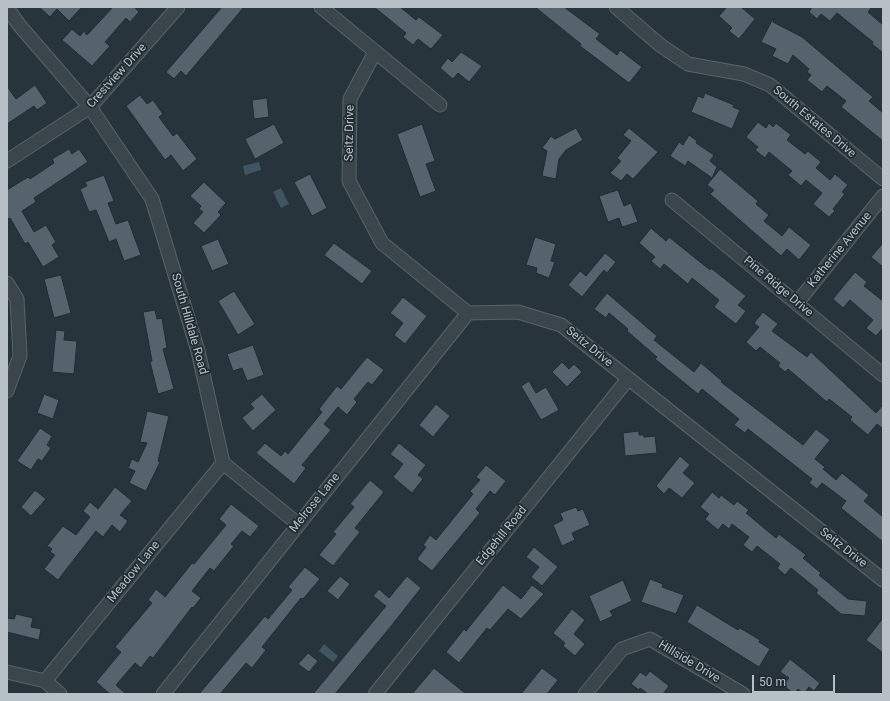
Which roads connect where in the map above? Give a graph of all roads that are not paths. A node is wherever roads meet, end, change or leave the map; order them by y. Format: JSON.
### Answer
{"nodes":[{"id":1,"x":178,"y":7,"type":"edge"},
{"id":2,"x":321,"y":7,"type":"edge"},
{"id":3,"x":616,"y":7,"type":"edge"},
{"id":4,"x":7,"y":8,"type":"edge"},
{"id":5,"x":375,"y":52,"type":"junction"},
{"id":6,"x":440,"y":105,"type":"dead end"},
{"id":7,"x":90,"y":107,"type":"junction"},
{"id":8,"x":7,"y":161,"type":"edge"},
{"id":9,"x":883,"y":179,"type":"edge"},
{"id":10,"x":883,"y":196,"type":"edge"},
{"id":11,"x":672,"y":200,"type":"dead end"},
{"id":12,"x":7,"y":283,"type":"edge"},
{"id":13,"x":797,"y":303,"type":"junction"},
{"id":14,"x":468,"y":313,"type":"junction"},
{"id":15,"x":883,"y":375,"type":"edge"},
{"id":16,"x":628,"y":379,"type":"junction"},
{"id":17,"x":7,"y":391,"type":"edge"},
{"id":18,"x":223,"y":463,"type":"junction"},
{"id":19,"x":298,"y":524,"type":"junction"},
{"id":20,"x":883,"y":580,"type":"edge"},
{"id":21,"x":7,"y":672,"type":"edge"},
{"id":22,"x":45,"y":682,"type":"junction"},
{"id":23,"x":60,"y":694,"type":"edge"},
{"id":24,"x":163,"y":694,"type":"edge"},
{"id":25,"x":375,"y":694,"type":"edge"},
{"id":26,"x":585,"y":694,"type":"edge"},
{"id":27,"x":743,"y":694,"type":"edge"}],
"edges":[{"from":1,"to":7,"type":"street","name":"Crestview Drive"},
{"from":2,"to":5,"type":"street"},
{"from":3,"to":9,"type":"street","name":"South Estates Drive"},
{"from":4,"to":7,"type":"street","name":"South Hilldale Road"},
{"from":5,"to":6,"type":"street"},
{"from":5,"to":14,"type":"street","name":"Seitz Drive"},
{"from":7,"to":8,"type":"street","name":"Crestview Drive"},
{"from":7,"to":18,"type":"street","name":"South Hilldale Road"},
{"from":10,"to":13,"type":"street","name":"Katherine Avenue"},
{"from":11,"to":13,"type":"street","name":"Pine Ridge Drive"},
{"from":12,"to":17,"type":"street"},
{"from":13,"to":15,"type":"street","name":"Pine Ridge Drive"},
{"from":14,"to":16,"type":"street","name":"Seitz Drive"},
{"from":14,"to":19,"type":"street","name":"Melrose Lane"},
{"from":16,"to":20,"type":"street","name":"Seitz Drive"},
{"from":16,"to":25,"type":"street","name":"Edgehill Road"},
{"from":18,"to":19,"type":"street"},
{"from":18,"to":22,"type":"street","name":"Meadow Lane"},
{"from":19,"to":24,"type":"street","name":"Melrose Lane"},
{"from":21,"to":22,"type":"street"},
{"from":22,"to":23,"type":"street"},
{"from":26,"to":27,"type":"street","name":"Hillside Drive"}]}
